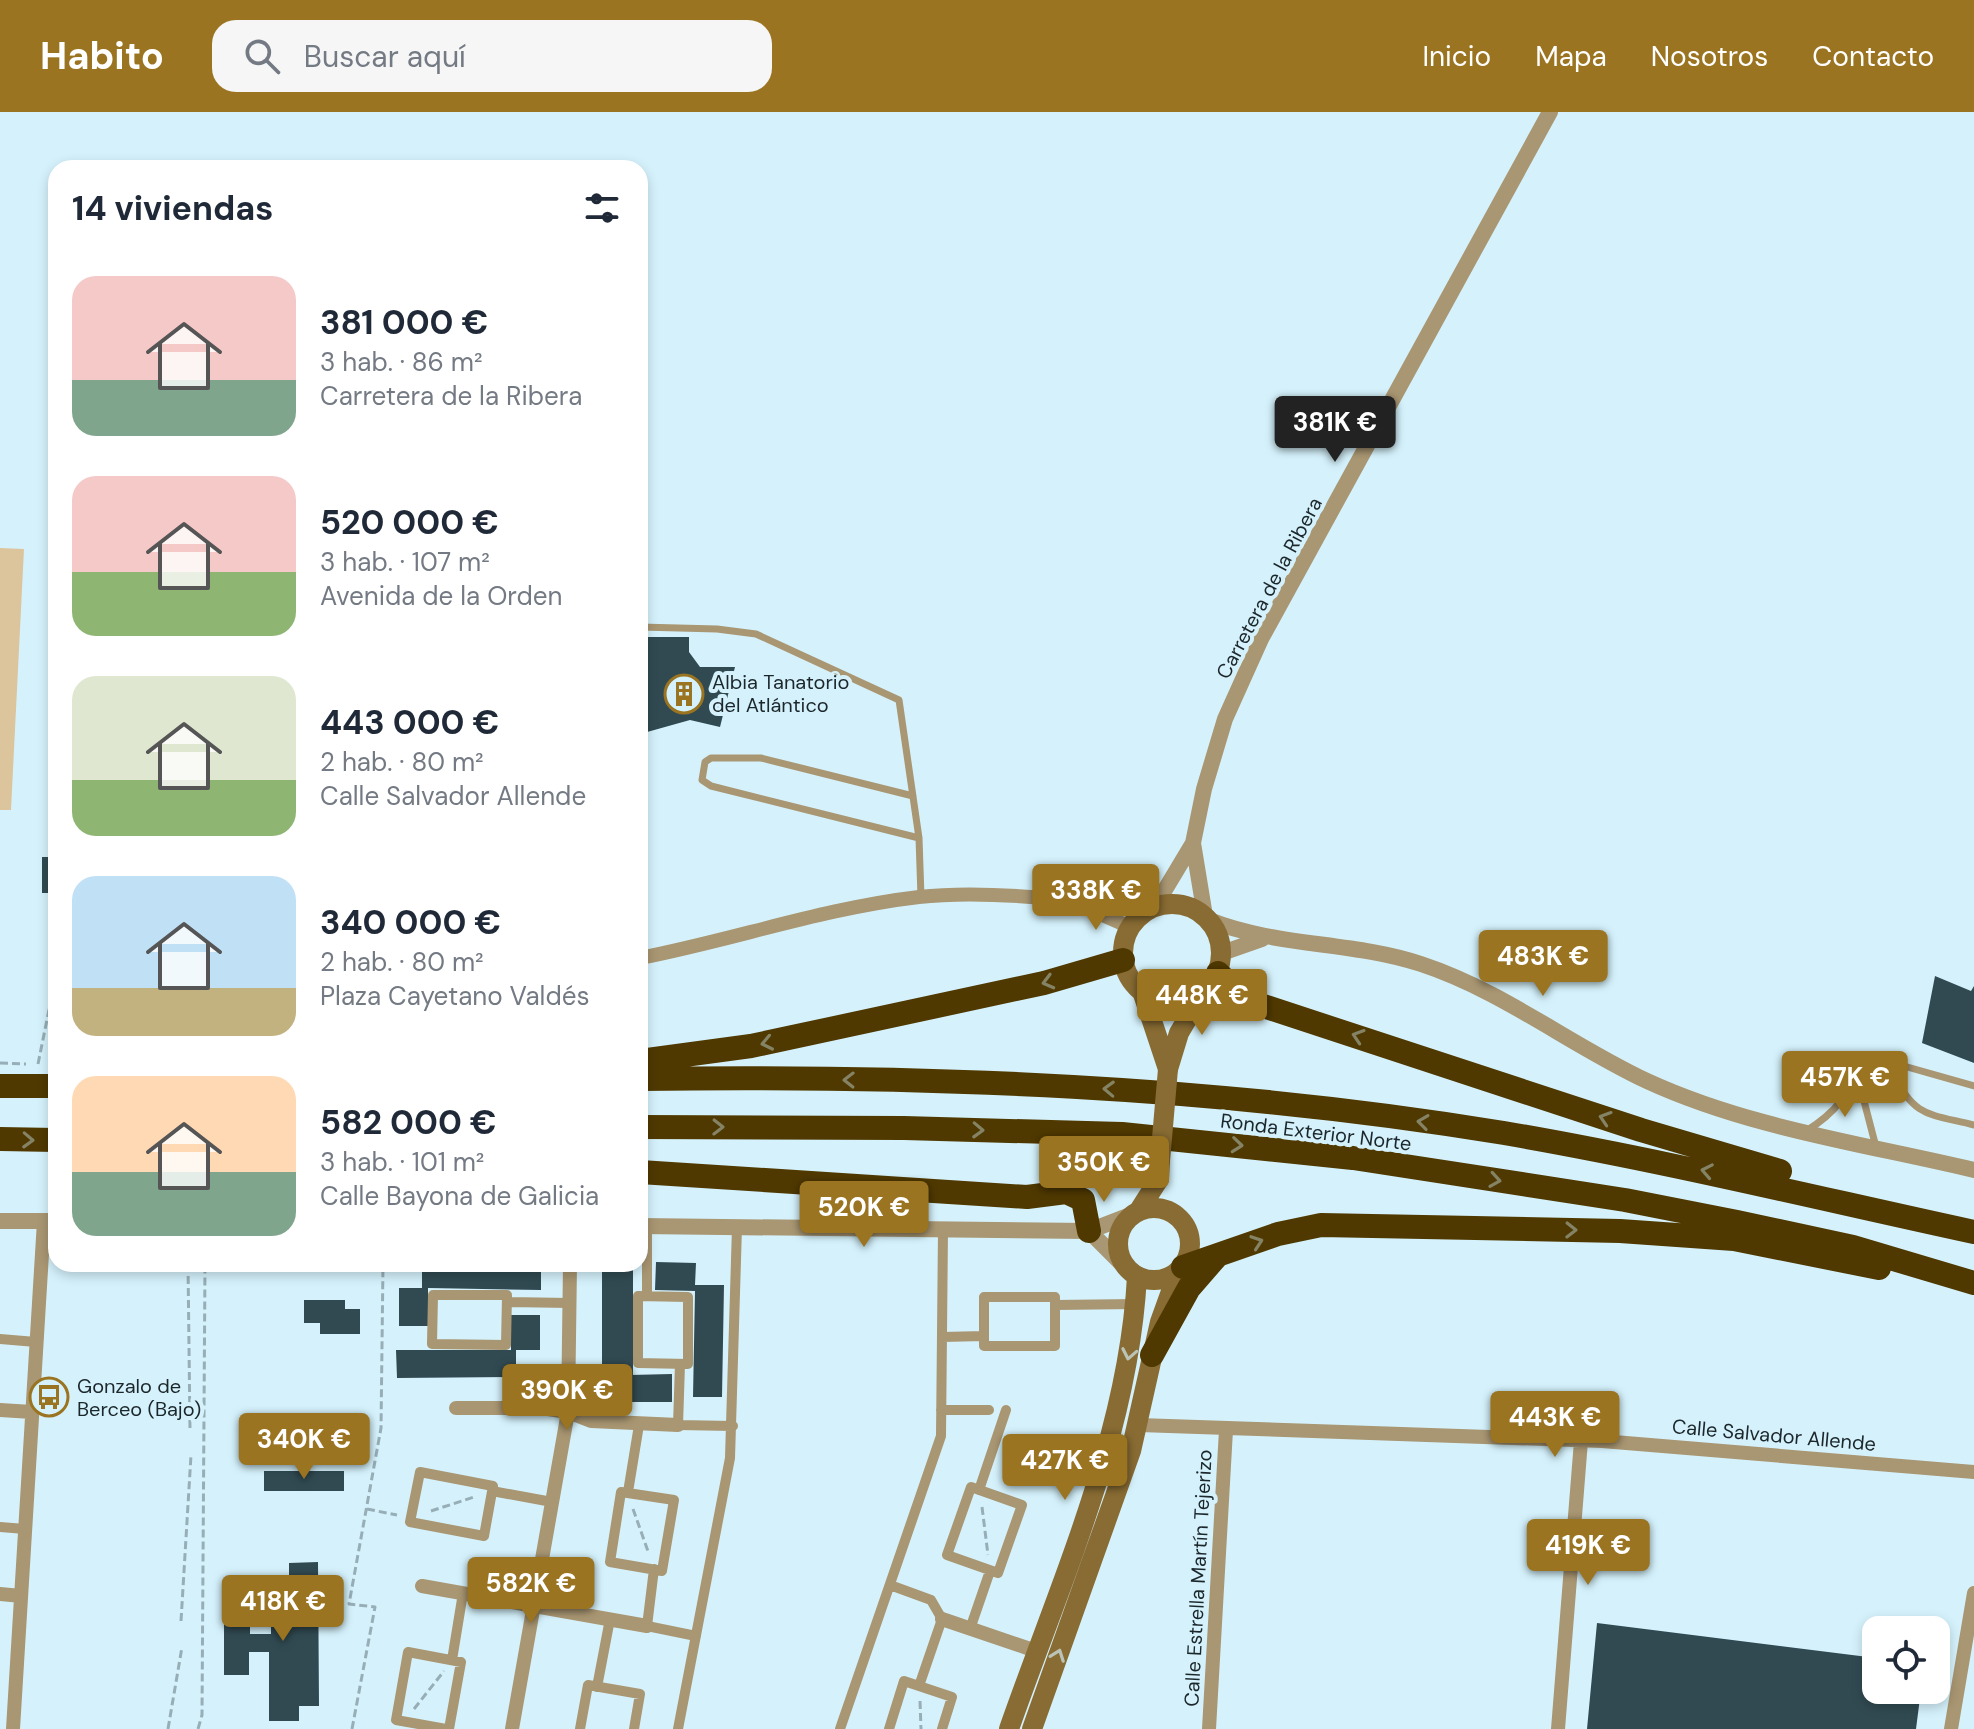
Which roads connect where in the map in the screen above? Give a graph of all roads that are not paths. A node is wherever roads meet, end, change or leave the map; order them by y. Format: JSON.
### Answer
{"nodes":[{"id":1,"x":1550,"y":112,"type":"edge"},
{"id":2,"x":648,"y":627,"type":"edge"},
{"id":3,"x":913,"y":796,"type":"junction"},
{"id":4,"x":919,"y":838,"type":"junction"},
{"id":5,"x":1193,"y":843,"type":"junction"},
{"id":6,"x":921,"y":897,"type":"junction"},
{"id":7,"x":1077,"y":904,"type":"junction"},
{"id":8,"x":1151,"y":909,"type":"junction"},
{"id":9,"x":1207,"y":918,"type":"junction"},
{"id":10,"x":1130,"y":927,"type":"junction"},
{"id":11,"x":1264,"y":939,"type":"junction"},
{"id":12,"x":648,"y":956,"type":"edge"},
{"id":13,"x":1123,"y":960,"type":"junction"},
{"id":14,"x":1214,"y":972,"type":"junction"},
{"id":15,"x":1142,"y":991,"type":"junction"},
{"id":16,"x":648,"y":1060,"type":"edge"},
{"id":17,"x":1168,"y":1069,"type":"junction"},
{"id":18,"x":648,"y":1079,"type":"edge"},
{"id":19,"x":0,"y":1086,"type":"edge"},
{"id":20,"x":48,"y":1086,"type":"edge"},
{"id":21,"x":1974,"y":1086,"type":"edge"},
{"id":22,"x":1974,"y":1125,"type":"edge"},
{"id":23,"x":648,"y":1127,"type":"edge"},
{"id":24,"x":1806,"y":1131,"type":"junction"},
{"id":25,"x":0,"y":1139,"type":"edge"},
{"id":26,"x":48,"y":1140,"type":"edge"},
{"id":27,"x":1876,"y":1147,"type":"junction"},
{"id":28,"x":1160,"y":1170,"type":"junction"},
{"id":29,"x":1974,"y":1170,"type":"edge"},
{"id":30,"x":648,"y":1173,"type":"edge"},
{"id":31,"x":1173,"y":1212,"type":"junction"},
{"id":32,"x":1135,"y":1213,"type":"junction"},
{"id":33,"x":0,"y":1221,"type":"edge"},
{"id":34,"x":48,"y":1221,"type":"edge"},
{"id":35,"x":648,"y":1226,"type":"edge"},
{"id":36,"x":737,"y":1227,"type":"junction"},
{"id":37,"x":943,"y":1230,"type":"junction"},
{"id":38,"x":1089,"y":1231,"type":"junction"},
{"id":39,"x":1974,"y":1231,"type":"edge"},
{"id":40,"x":48,"y":1238,"type":"edge"},
{"id":41,"x":1218,"y":1255,"type":"junction"},
{"id":42,"x":1181,"y":1270,"type":"junction"},
{"id":43,"x":1131,"y":1271,"type":"junction"},
{"id":44,"x":570,"y":1272,"type":"edge"},
{"id":45,"x":646,"y":1272,"type":"edge"},
{"id":46,"x":1974,"y":1283,"type":"edge"},
{"id":47,"x":647,"y":1296,"type":"junction"},
{"id":48,"x":507,"y":1302,"type":"junction"},
{"id":49,"x":570,"y":1303,"type":"junction"},
{"id":50,"x":1136,"y":1304,"type":"junction"},
{"id":51,"x":1055,"y":1305,"type":"junction"},
{"id":52,"x":984,"y":1336,"type":"junction"},
{"id":53,"x":942,"y":1337,"type":"junction"},
{"id":54,"x":0,"y":1339,"type":"edge"},
{"id":55,"x":36,"y":1342,"type":"junction"},
{"id":56,"x":1152,"y":1355,"type":"junction"},
{"id":57,"x":680,"y":1364,"type":"junction"},
{"id":58,"x":456,"y":1408,"type":"dead end"},
{"id":59,"x":0,"y":1410,"type":"edge"},
{"id":60,"x":941,"y":1410,"type":"junction"},
{"id":61,"x":989,"y":1410,"type":"dead end"},
{"id":62,"x":1006,"y":1410,"type":"dead end"},
{"id":63,"x":32,"y":1412,"type":"junction"},
{"id":64,"x":568,"y":1412,"type":"junction"},
{"id":65,"x":639,"y":1425,"type":"junction"},
{"id":66,"x":678,"y":1425,"type":"junction"},
{"id":67,"x":1139,"y":1425,"type":"junction"},
{"id":68,"x":733,"y":1426,"type":"junction"},
{"id":69,"x":1226,"y":1430,"type":"junction"},
{"id":70,"x":1581,"y":1441,"type":"junction"},
{"id":71,"x":1974,"y":1472,"type":"edge"},
{"id":72,"x":979,"y":1490,"type":"junction"},
{"id":73,"x":492,"y":1491,"type":"junction"},
{"id":74,"x":628,"y":1492,"type":"junction"},
{"id":75,"x":552,"y":1502,"type":"junction"},
{"id":76,"x":0,"y":1527,"type":"edge"},
{"id":77,"x":25,"y":1529,"type":"junction"},
{"id":78,"x":654,"y":1569,"type":"junction"},
{"id":79,"x":990,"y":1571,"type":"junction"},
{"id":80,"x":890,"y":1585,"type":"junction"},
{"id":81,"x":422,"y":1586,"type":"dead end"},
{"id":82,"x":463,"y":1593,"type":"junction"},
{"id":83,"x":1974,"y":1593,"type":"edge"},
{"id":84,"x":0,"y":1594,"type":"edge"},
{"id":85,"x":21,"y":1596,"type":"junction"},
{"id":86,"x":534,"y":1606,"type":"junction"},
{"id":87,"x":610,"y":1619,"type":"junction"},
{"id":88,"x":942,"y":1619,"type":"junction"},
{"id":89,"x":647,"y":1626,"type":"junction"},
{"id":90,"x":970,"y":1629,"type":"junction"},
{"id":91,"x":696,"y":1636,"type":"junction"},
{"id":92,"x":1036,"y":1651,"type":"junction"},
{"id":93,"x":452,"y":1660,"type":"junction"},
{"id":94,"x":919,"y":1686,"type":"junction"},
{"id":95,"x":597,"y":1687,"type":"junction"},
{"id":96,"x":9,"y":1719,"type":"edge"},
{"id":97,"x":404,"y":1725,"type":"edge"},
{"id":98,"x":448,"y":1729,"type":"edge"},
{"id":99,"x":512,"y":1729,"type":"edge"},
{"id":100,"x":580,"y":1729,"type":"edge"},
{"id":101,"x":634,"y":1729,"type":"edge"},
{"id":102,"x":678,"y":1729,"type":"edge"},
{"id":103,"x":840,"y":1729,"type":"edge"},
{"id":104,"x":889,"y":1729,"type":"edge"},
{"id":105,"x":942,"y":1729,"type":"edge"},
{"id":106,"x":1009,"y":1729,"type":"edge"},
{"id":107,"x":1032,"y":1729,"type":"edge"},
{"id":108,"x":1209,"y":1729,"type":"edge"},
{"id":109,"x":1558,"y":1729,"type":"edge"},
{"id":110,"x":1951,"y":1729,"type":"edge"}],
"edges":[{"from":1,"to":5,"type":"street","name":"Carretera de la Ribera"},
{"from":2,"to":3,"type":"lane"},
{"from":3,"to":4,"type":"lane"},
{"from":3,"to":4,"type":"lane"},
{"from":4,"to":6,"type":"lane"},
{"from":5,"to":8,"type":"street"},
{"from":5,"to":9,"type":"street"},
{"from":6,"to":7,"type":"street"},
{"from":6,"to":12,"type":"street"},
{"from":7,"to":8,"type":"street"},
{"from":7,"to":10,"type":"street"},
{"from":8,"to":9,"type":"main road"},
{"from":8,"to":10,"type":"main road"},
{"from":9,"to":11,"type":"street"},
{"from":9,"to":14,"type":"main road"},
{"from":10,"to":13,"type":"main road"},
{"from":11,"to":14,"type":"street"},
{"from":11,"to":24,"type":"street"},
{"from":13,"to":15,"type":"main road"},
{"from":13,"to":16,"type":"highway","one_way":true},
{"from":14,"to":15,"type":"main road"},
{"from":14,"to":17,"type":"main road"},
{"from":39,"to":14,"type":"highway","one_way":true},
{"from":15,"to":17,"type":"main road"},
{"from":17,"to":28,"type":"main road","bridge":true},
{"from":39,"to":18,"type":"highway","name":"Ronda Exterior Norte","one_way":true},
{"from":19,"to":20,"type":"highway"},
{"from":21,"to":24,"type":"lane"},
{"from":22,"to":27,"type":"lane"},
{"from":23,"to":46,"type":"highway","name":"Ronda Exterior Norte","one_way":true},
{"from":24,"to":27,"type":"street"},
{"from":25,"to":26,"type":"highway","one_way":true},
{"from":27,"to":29,"type":"street"},
{"from":28,"to":31,"type":"main road"},
{"from":28,"to":32,"type":"main road"},
{"from":30,"to":38,"type":"highway"},
{"from":31,"to":32,"type":"main road"},
{"from":31,"to":42,"type":"main road"},
{"from":32,"to":38,"type":"street"},
{"from":32,"to":43,"type":"main road"},
{"from":33,"to":34,"type":"street"},
{"from":35,"to":36,"type":"street"},
{"from":36,"to":37,"type":"street"},
{"from":36,"to":68,"type":"street"},
{"from":37,"to":38,"type":"street"},
{"from":37,"to":53,"type":"street"},
{"from":38,"to":43,"type":"street"},
{"from":40,"to":55,"type":"street"},
{"from":41,"to":42,"type":"highway"},
{"from":41,"to":46,"type":"highway","one_way":true},
{"from":41,"to":56,"type":"highway"},
{"from":42,"to":43,"type":"main road"},
{"from":42,"to":56,"type":"main road"},
{"from":43,"to":50,"type":"main road"},
{"from":44,"to":49,"type":"street"},
{"from":45,"to":47,"type":"street"},
{"from":47,"to":57,"type":"street"},
{"from":47,"to":57,"type":"street"},
{"from":48,"to":48,"type":"street"},
{"from":48,"to":49,"type":"street"},
{"from":49,"to":64,"type":"street"},
{"from":50,"to":51,"type":"street"},
{"from":50,"to":92,"type":"main road","one_way":true},
{"from":51,"to":52,"type":"street"},
{"from":51,"to":52,"type":"street"},
{"from":52,"to":53,"type":"street"},
{"from":53,"to":60,"type":"street"},
{"from":54,"to":55,"type":"street"},
{"from":55,"to":63,"type":"street"},
{"from":56,"to":67,"type":"main road"},
{"from":57,"to":66,"type":"street"},
{"from":58,"to":64,"type":"street"},
{"from":59,"to":63,"type":"street"},
{"from":60,"to":61,"type":"street"},
{"from":60,"to":80,"type":"street"},
{"from":62,"to":72,"type":"street"},
{"from":63,"to":77,"type":"street"},
{"from":64,"to":65,"type":"street"},
{"from":64,"to":75,"type":"street"},
{"from":65,"to":66,"type":"street"},
{"from":65,"to":74,"type":"street"},
{"from":66,"to":68,"type":"street"},
{"from":67,"to":69,"type":"street","name":"Calle Salvador Allende"},
{"from":107,"to":67,"type":"main road","one_way":true},
{"from":68,"to":91,"type":"street"},
{"from":69,"to":70,"type":"street","name":"Calle Salvador Allende"},
{"from":69,"to":108,"type":"street","name":"Calle Estrella Martín Tejerizo"},
{"from":70,"to":71,"type":"street","name":"Calle Salvador Allende"},
{"from":70,"to":109,"type":"street"},
{"from":72,"to":79,"type":"street"},
{"from":72,"to":79,"type":"street"},
{"from":73,"to":73,"type":"street"},
{"from":73,"to":75,"type":"street"},
{"from":74,"to":78,"type":"street"},
{"from":74,"to":78,"type":"street"},
{"from":75,"to":86,"type":"street"},
{"from":76,"to":77,"type":"street"},
{"from":77,"to":85,"type":"street"},
{"from":78,"to":89,"type":"street"},
{"from":79,"to":90,"type":"street"},
{"from":80,"to":88,"type":"street"},
{"from":80,"to":103,"type":"street"},
{"from":81,"to":82,"type":"street"},
{"from":82,"to":86,"type":"street"},
{"from":82,"to":93,"type":"street"},
{"from":83,"to":110,"type":"street"},
{"from":84,"to":85,"type":"street"},
{"from":85,"to":96,"type":"street"},
{"from":86,"to":87,"type":"street"},
{"from":86,"to":99,"type":"street"},
{"from":87,"to":89,"type":"street"},
{"from":87,"to":95,"type":"street"},
{"from":88,"to":90,"type":"street"},
{"from":88,"to":94,"type":"street"},
{"from":89,"to":91,"type":"street"},
{"from":90,"to":92,"type":"street"},
{"from":91,"to":102,"type":"street"},
{"from":92,"to":106,"type":"main road"},
{"from":93,"to":97,"type":"street"},
{"from":93,"to":98,"type":"street"},
{"from":94,"to":104,"type":"street"},
{"from":94,"to":105,"type":"street"},
{"from":95,"to":100,"type":"street"},
{"from":95,"to":101,"type":"street"},
{"from":97,"to":98,"type":"street"}]}
